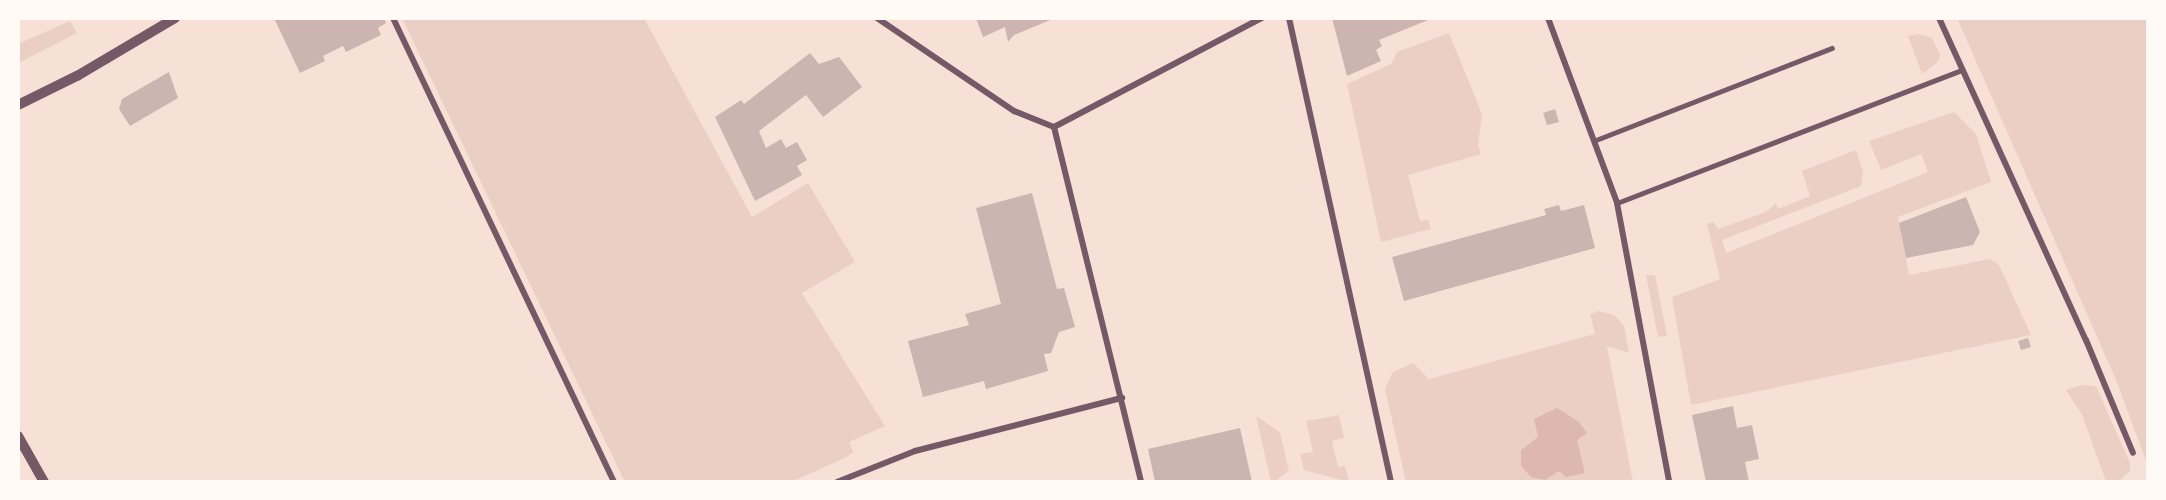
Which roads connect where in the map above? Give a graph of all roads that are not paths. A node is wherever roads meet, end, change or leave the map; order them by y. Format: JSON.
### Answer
{"nodes":[{"id":1,"x":175,"y":18,"type":"edge"},
{"id":2,"x":393,"y":18,"type":"edge"},
{"id":3,"x":877,"y":18,"type":"edge"},
{"id":4,"x":1262,"y":18,"type":"edge"},
{"id":5,"x":1289,"y":18,"type":"edge"},
{"id":6,"x":1548,"y":18,"type":"edge"},
{"id":7,"x":1939,"y":18,"type":"edge"},
{"id":8,"x":1832,"y":48,"type":"dead end"},
{"id":9,"x":1962,"y":70,"type":"junction"},
{"id":10,"x":18,"y":105,"type":"edge"},
{"id":11,"x":1054,"y":127,"type":"junction"},
{"id":12,"x":1596,"y":141,"type":"junction"},
{"id":13,"x":1617,"y":202,"type":"junction"},
{"id":14,"x":1122,"y":398,"type":"junction"},
{"id":15,"x":18,"y":436,"type":"edge"},
{"id":16,"x":2133,"y":453,"type":"dead end"},
{"id":17,"x":44,"y":482,"type":"edge"},
{"id":18,"x":614,"y":482,"type":"edge"},
{"id":19,"x":837,"y":482,"type":"edge"},
{"id":20,"x":1141,"y":482,"type":"edge"},
{"id":21,"x":1391,"y":482,"type":"edge"},
{"id":22,"x":1669,"y":482,"type":"edge"}],
"edges":[{"from":1,"to":10,"type":"street"},
{"from":2,"to":18,"type":"street"},
{"from":3,"to":11,"type":"street"},
{"from":4,"to":11,"type":"street"},
{"from":5,"to":21,"type":"street"},
{"from":6,"to":12,"type":"street"},
{"from":7,"to":9,"type":"street"},
{"from":8,"to":12,"type":"lane"},
{"from":9,"to":13,"type":"lane"},
{"from":9,"to":16,"type":"street"},
{"from":11,"to":14,"type":"street"},
{"from":12,"to":13,"type":"street"},
{"from":13,"to":22,"type":"street"},
{"from":14,"to":19,"type":"street"},
{"from":14,"to":20,"type":"street"},
{"from":15,"to":17,"type":"street"}]}
